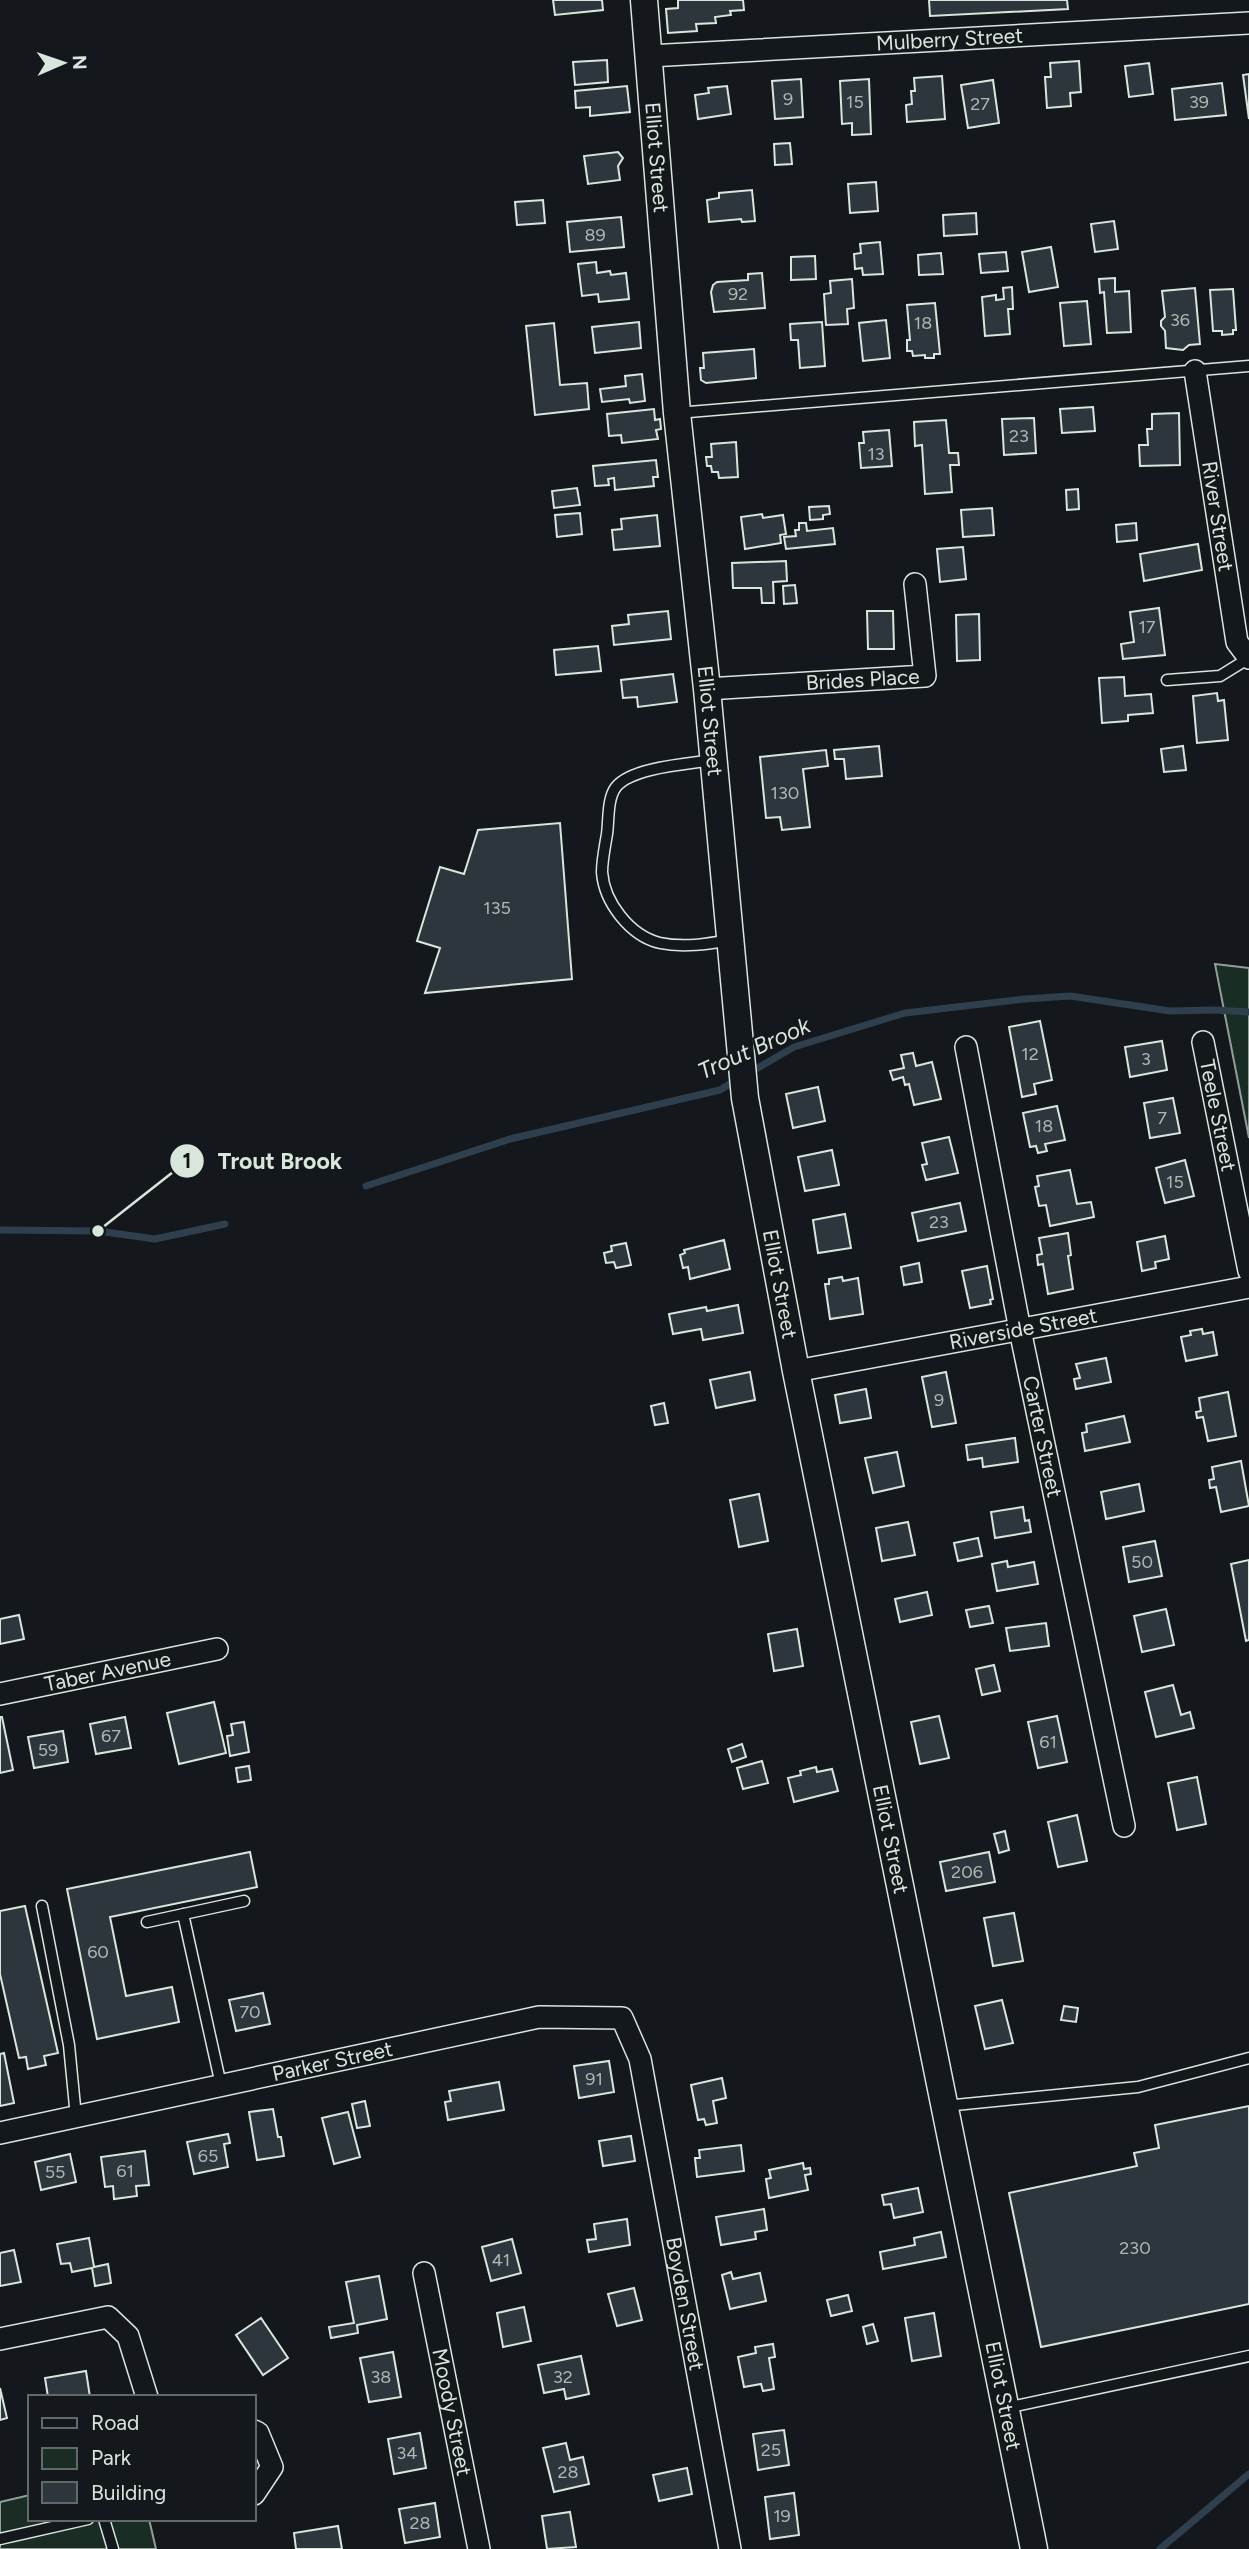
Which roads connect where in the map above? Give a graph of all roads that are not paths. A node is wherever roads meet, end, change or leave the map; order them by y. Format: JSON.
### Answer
{"nodes":[{"id":1,"x":644,"y":0,"type":"edge"},
{"id":2,"x":1249,"y":23,"type":"edge"},
{"id":3,"x":649,"y":56,"type":"junction"},
{"id":4,"x":1249,"y":366,"type":"edge"},
{"id":5,"x":1195,"y":371,"type":"junction"},
{"id":6,"x":677,"y":413,"type":"junction"},
{"id":7,"x":915,"y":584,"type":"dead end"},
{"id":8,"x":1249,"y":658,"type":"edge"},
{"id":9,"x":1167,"y":681,"type":"dead end"},
{"id":10,"x":707,"y":689,"type":"junction"},
{"id":11,"x":713,"y":760,"type":"junction"},
{"id":12,"x":730,"y":940,"type":"junction"},
{"id":13,"x":1203,"y":1042,"type":"dead end"},
{"id":14,"x":966,"y":1046,"type":"dead end"},
{"id":15,"x":1249,"y":1271,"type":"edge"},
{"id":16,"x":1249,"y":1287,"type":"edge"},
{"id":17,"x":1020,"y":1330,"type":"junction"},
{"id":18,"x":796,"y":1371,"type":"junction"},
{"id":19,"x":217,"y":1649,"type":"dead end"},
{"id":20,"x":0,"y":1694,"type":"edge"},
{"id":21,"x":1124,"y":1826,"type":"dead end"},
{"id":22,"x":244,"y":1901,"type":"dead end"},
{"id":23,"x":42,"y":1906,"type":"dead end"},
{"id":24,"x":183,"y":1914,"type":"junction"},
{"id":25,"x":147,"y":1922,"type":"dead end"},
{"id":26,"x":1249,"y":2058,"type":"edge"},
{"id":27,"x":639,"y":2059,"type":"joint"},
{"id":28,"x":221,"y":2085,"type":"junction"},
{"id":29,"x":945,"y":2106,"type":"junction"},
{"id":30,"x":76,"y":2117,"type":"junction"},
{"id":31,"x":0,"y":2133,"type":"edge"},
{"id":32,"x":424,"y":2273,"type":"dead end"},
{"id":33,"x":0,"y":2339,"type":"edge"},
{"id":34,"x":1249,"y":2356,"type":"edge"},
{"id":35,"x":146,"y":2395,"type":"edge"},
{"id":36,"x":1006,"y":2408,"type":"junction"},
{"id":37,"x":256,"y":2432,"type":"edge"},
{"id":38,"x":256,"y":2491,"type":"edge"},
{"id":39,"x":79,"y":2521,"type":"edge"},
{"id":40,"x":105,"y":2521,"type":"edge"},
{"id":41,"x":0,"y":2539,"type":"edge"},
{"id":42,"x":113,"y":2549,"type":"edge"},
{"id":43,"x":479,"y":2549,"type":"edge"},
{"id":44,"x":730,"y":2549,"type":"edge"},
{"id":45,"x":1034,"y":2549,"type":"edge"}],
"edges":[{"from":1,"to":3,"type":"street","name":"Elliot Street"},
{"from":2,"to":3,"type":"street","name":"Mulberry Street"},
{"from":3,"to":6,"type":"street","name":"Elliot Street"},
{"from":4,"to":5,"type":"lane"},
{"from":5,"to":6,"type":"lane"},
{"from":5,"to":8,"type":"street","name":"River Street"},
{"from":6,"to":10,"type":"street","name":"Elliot Street"},
{"from":7,"to":10,"type":"street","name":"Brides Place"},
{"from":8,"to":9,"type":"lane"},
{"from":10,"to":11,"type":"street","name":"Elliot Street"},
{"from":11,"to":12,"type":"street","name":"Elliot Street"},
{"from":11,"to":12,"type":"lane"},
{"from":12,"to":18,"type":"street","name":"Elliot Street"},
{"from":13,"to":15,"type":"street","name":"Teele Street"},
{"from":14,"to":17,"type":"street","name":"Carter Street"},
{"from":16,"to":17,"type":"street","name":"Riverside Street"},
{"from":17,"to":18,"type":"street","name":"Riverside Street"},
{"from":17,"to":21,"type":"street","name":"Carter Street"},
{"from":18,"to":29,"type":"street","name":"Elliot Street"},
{"from":19,"to":20,"type":"street","name":"Taber Avenue"},
{"from":22,"to":24,"type":"lane"},
{"from":23,"to":30,"type":"lane"},
{"from":24,"to":25,"type":"lane"},
{"from":24,"to":28,"type":"lane"},
{"from":26,"to":29,"type":"lane"},
{"from":27,"to":28,"type":"street","name":"Parker Street"},
{"from":27,"to":44,"type":"street","name":"Boyden Street"},
{"from":28,"to":30,"type":"street","name":"Parker Street"},
{"from":29,"to":36,"type":"street","name":"Elliot Street"},
{"from":30,"to":31,"type":"street","name":"Parker Street"},
{"from":32,"to":43,"type":"street","name":"Moody Street"},
{"from":33,"to":35,"type":"street"},
{"from":34,"to":36,"type":"lane"},
{"from":36,"to":45,"type":"street","name":"Elliot Street"},
{"from":37,"to":38,"type":"street"},
{"from":39,"to":41,"type":"lane"},
{"from":40,"to":42,"type":"lane"}]}
